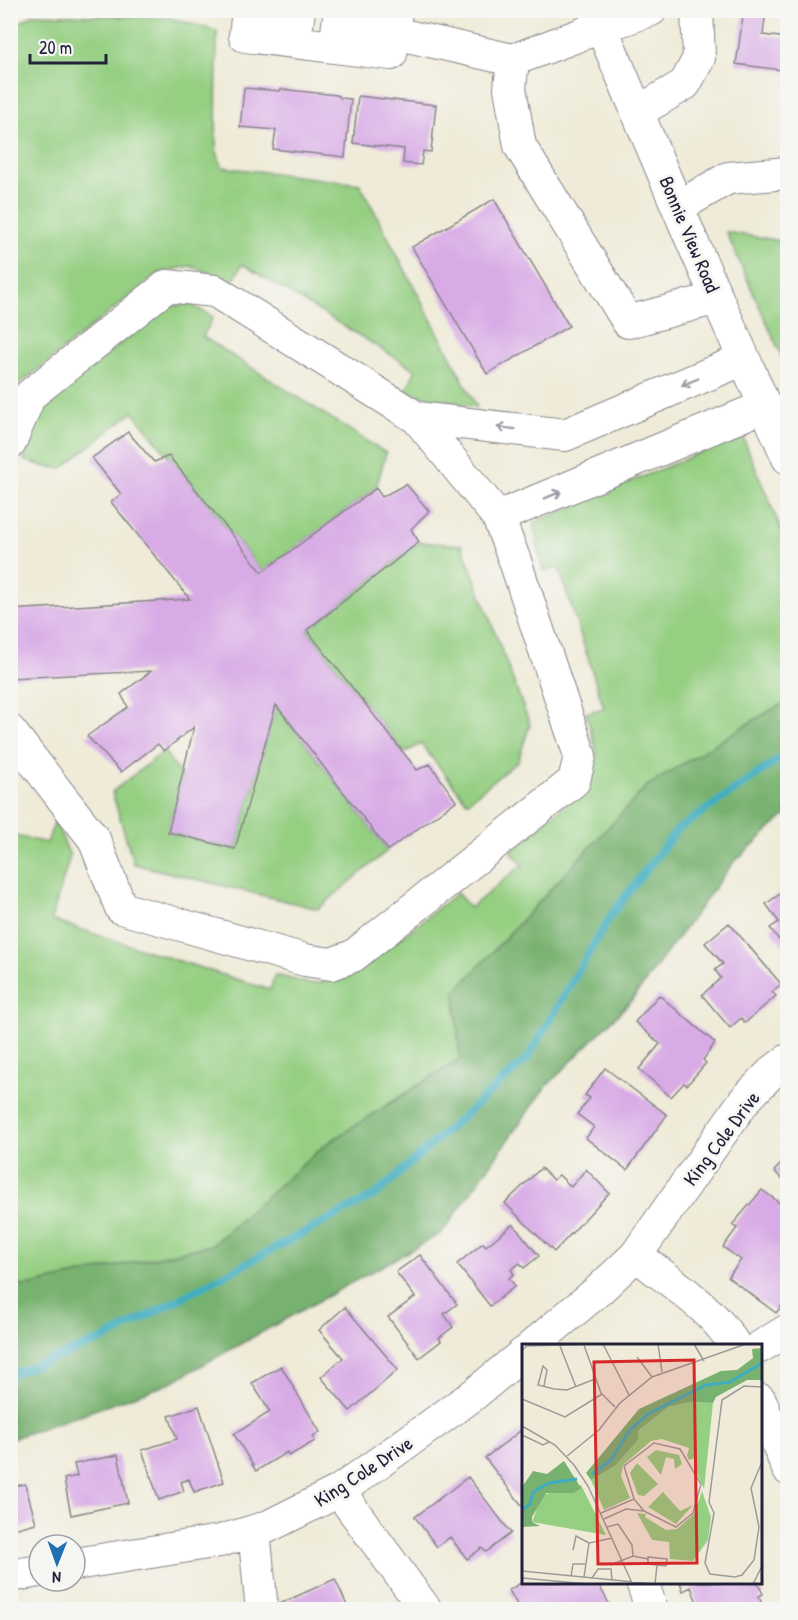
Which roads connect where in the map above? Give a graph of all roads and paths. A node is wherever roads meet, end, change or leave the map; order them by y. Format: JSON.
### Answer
{"nodes":[{"id":1,"x":248,"y":10,"type":"edge"},
{"id":2,"x":299,"y":10,"type":"edge"},
{"id":3,"x":340,"y":10,"type":"edge"},
{"id":4,"x":372,"y":10,"type":"edge"},
{"id":5,"x":651,"y":10,"type":"edge"},
{"id":6,"x":696,"y":10,"type":"edge"},
{"id":7,"x":598,"y":19,"type":"edge"},
{"id":8,"x":395,"y":22,"type":"edge"},
{"id":9,"x":278,"y":30,"type":"edge"},
{"id":10,"x":335,"y":47,"type":"junction"},
{"id":11,"x":367,"y":51,"type":"junction"},
{"id":12,"x":513,"y":60,"type":"junction"},
{"id":13,"x":638,"y":112,"type":"junction"},
{"id":14,"x":788,"y":173,"type":"edge"},
{"id":15,"x":678,"y":207,"type":"junction"},
{"id":16,"x":717,"y":298,"type":"junction"},
{"id":17,"x":744,"y":359,"type":"junction"},
{"id":18,"x":765,"y":406,"type":"junction"},
{"id":19,"x":620,"y":412,"type":"junction"},
{"id":20,"x":417,"y":418,"type":"junction"},
{"id":21,"x":10,"y":443,"type":"edge"},
{"id":22,"x":788,"y":458,"type":"edge"},
{"id":23,"x":641,"y":459,"type":"junction"},
{"id":24,"x":498,"y":517,"type":"junction"},
{"id":25,"x":10,"y":731,"type":"edge"},
{"id":26,"x":788,"y":1060,"type":"edge"},
{"id":27,"x":636,"y":1255,"type":"junction"},
{"id":28,"x":788,"y":1330,"type":"edge"},
{"id":29,"x":534,"y":1344,"type":"edge"},
{"id":30,"x":734,"y":1344,"type":"edge"},
{"id":31,"x":762,"y":1346,"type":"edge"},
{"id":32,"x":522,"y":1355,"type":"edge"},
{"id":33,"x":762,"y":1405,"type":"edge"},
{"id":34,"x":788,"y":1469,"type":"edge"},
{"id":35,"x":339,"y":1491,"type":"junction"},
{"id":36,"x":254,"y":1531,"type":"junction"},
{"id":37,"x":87,"y":1562,"type":"edge"},
{"id":38,"x":27,"y":1573,"type":"edge"},
{"id":39,"x":10,"y":1576,"type":"edge"},
{"id":40,"x":643,"y":1584,"type":"edge"},
{"id":41,"x":262,"y":1610,"type":"edge"},
{"id":42,"x":426,"y":1610,"type":"edge"},
{"id":43,"x":652,"y":1610,"type":"edge"}],
"edges":[{"from":1,"to":9,"type":"street"},
{"from":2,"to":9,"type":"street"},
{"from":3,"to":10,"type":"street"},
{"from":4,"to":11,"type":"street"},
{"from":5,"to":7,"type":"street"},
{"from":6,"to":13,"type":"street"},
{"from":7,"to":12,"type":"street"},
{"from":7,"to":13,"type":"street","name":"Bonnie View Road"},
{"from":8,"to":11,"type":"street"},
{"from":8,"to":12,"type":"street"},
{"from":9,"to":10,"type":"street"},
{"from":10,"to":11,"type":"street"},
{"from":12,"to":16,"type":"street"},
{"from":13,"to":15,"type":"street","name":"Bonnie View Road"},
{"from":14,"to":15,"type":"street"},
{"from":15,"to":16,"type":"street","name":"Bonnie View Road"},
{"from":16,"to":17,"type":"street","name":"Bonnie View Road"},
{"from":17,"to":18,"type":"street","name":"Bonnie View Road"},
{"from":17,"to":19,"type":"street","one_way":true},
{"from":18,"to":22,"type":"street","name":"Bonnie View Road"},
{"from":18,"to":23,"type":"street"},
{"from":19,"to":20,"type":"street","one_way":true},
{"from":19,"to":23,"type":"street"},
{"from":20,"to":21,"type":"street"},
{"from":20,"to":24,"type":"street"},
{"from":24,"to":23,"type":"street","one_way":true},
{"from":24,"to":25,"type":"street"},
{"from":26,"to":27,"type":"street","name":"King Cole Drive"},
{"from":27,"to":29,"type":"street","name":"King Cole Drive"},
{"from":27,"to":30,"type":"street"},
{"from":28,"to":31,"type":"street"},
{"from":32,"to":35,"type":"street","name":"King Cole Drive"},
{"from":33,"to":34,"type":"street"},
{"from":35,"to":36,"type":"street","name":"King Cole Drive"},
{"from":35,"to":42,"type":"street"},
{"from":36,"to":37,"type":"street","name":"King Cole Drive"},
{"from":36,"to":41,"type":"street"},
{"from":38,"to":39,"type":"street"},
{"from":40,"to":43,"type":"street"}]}
